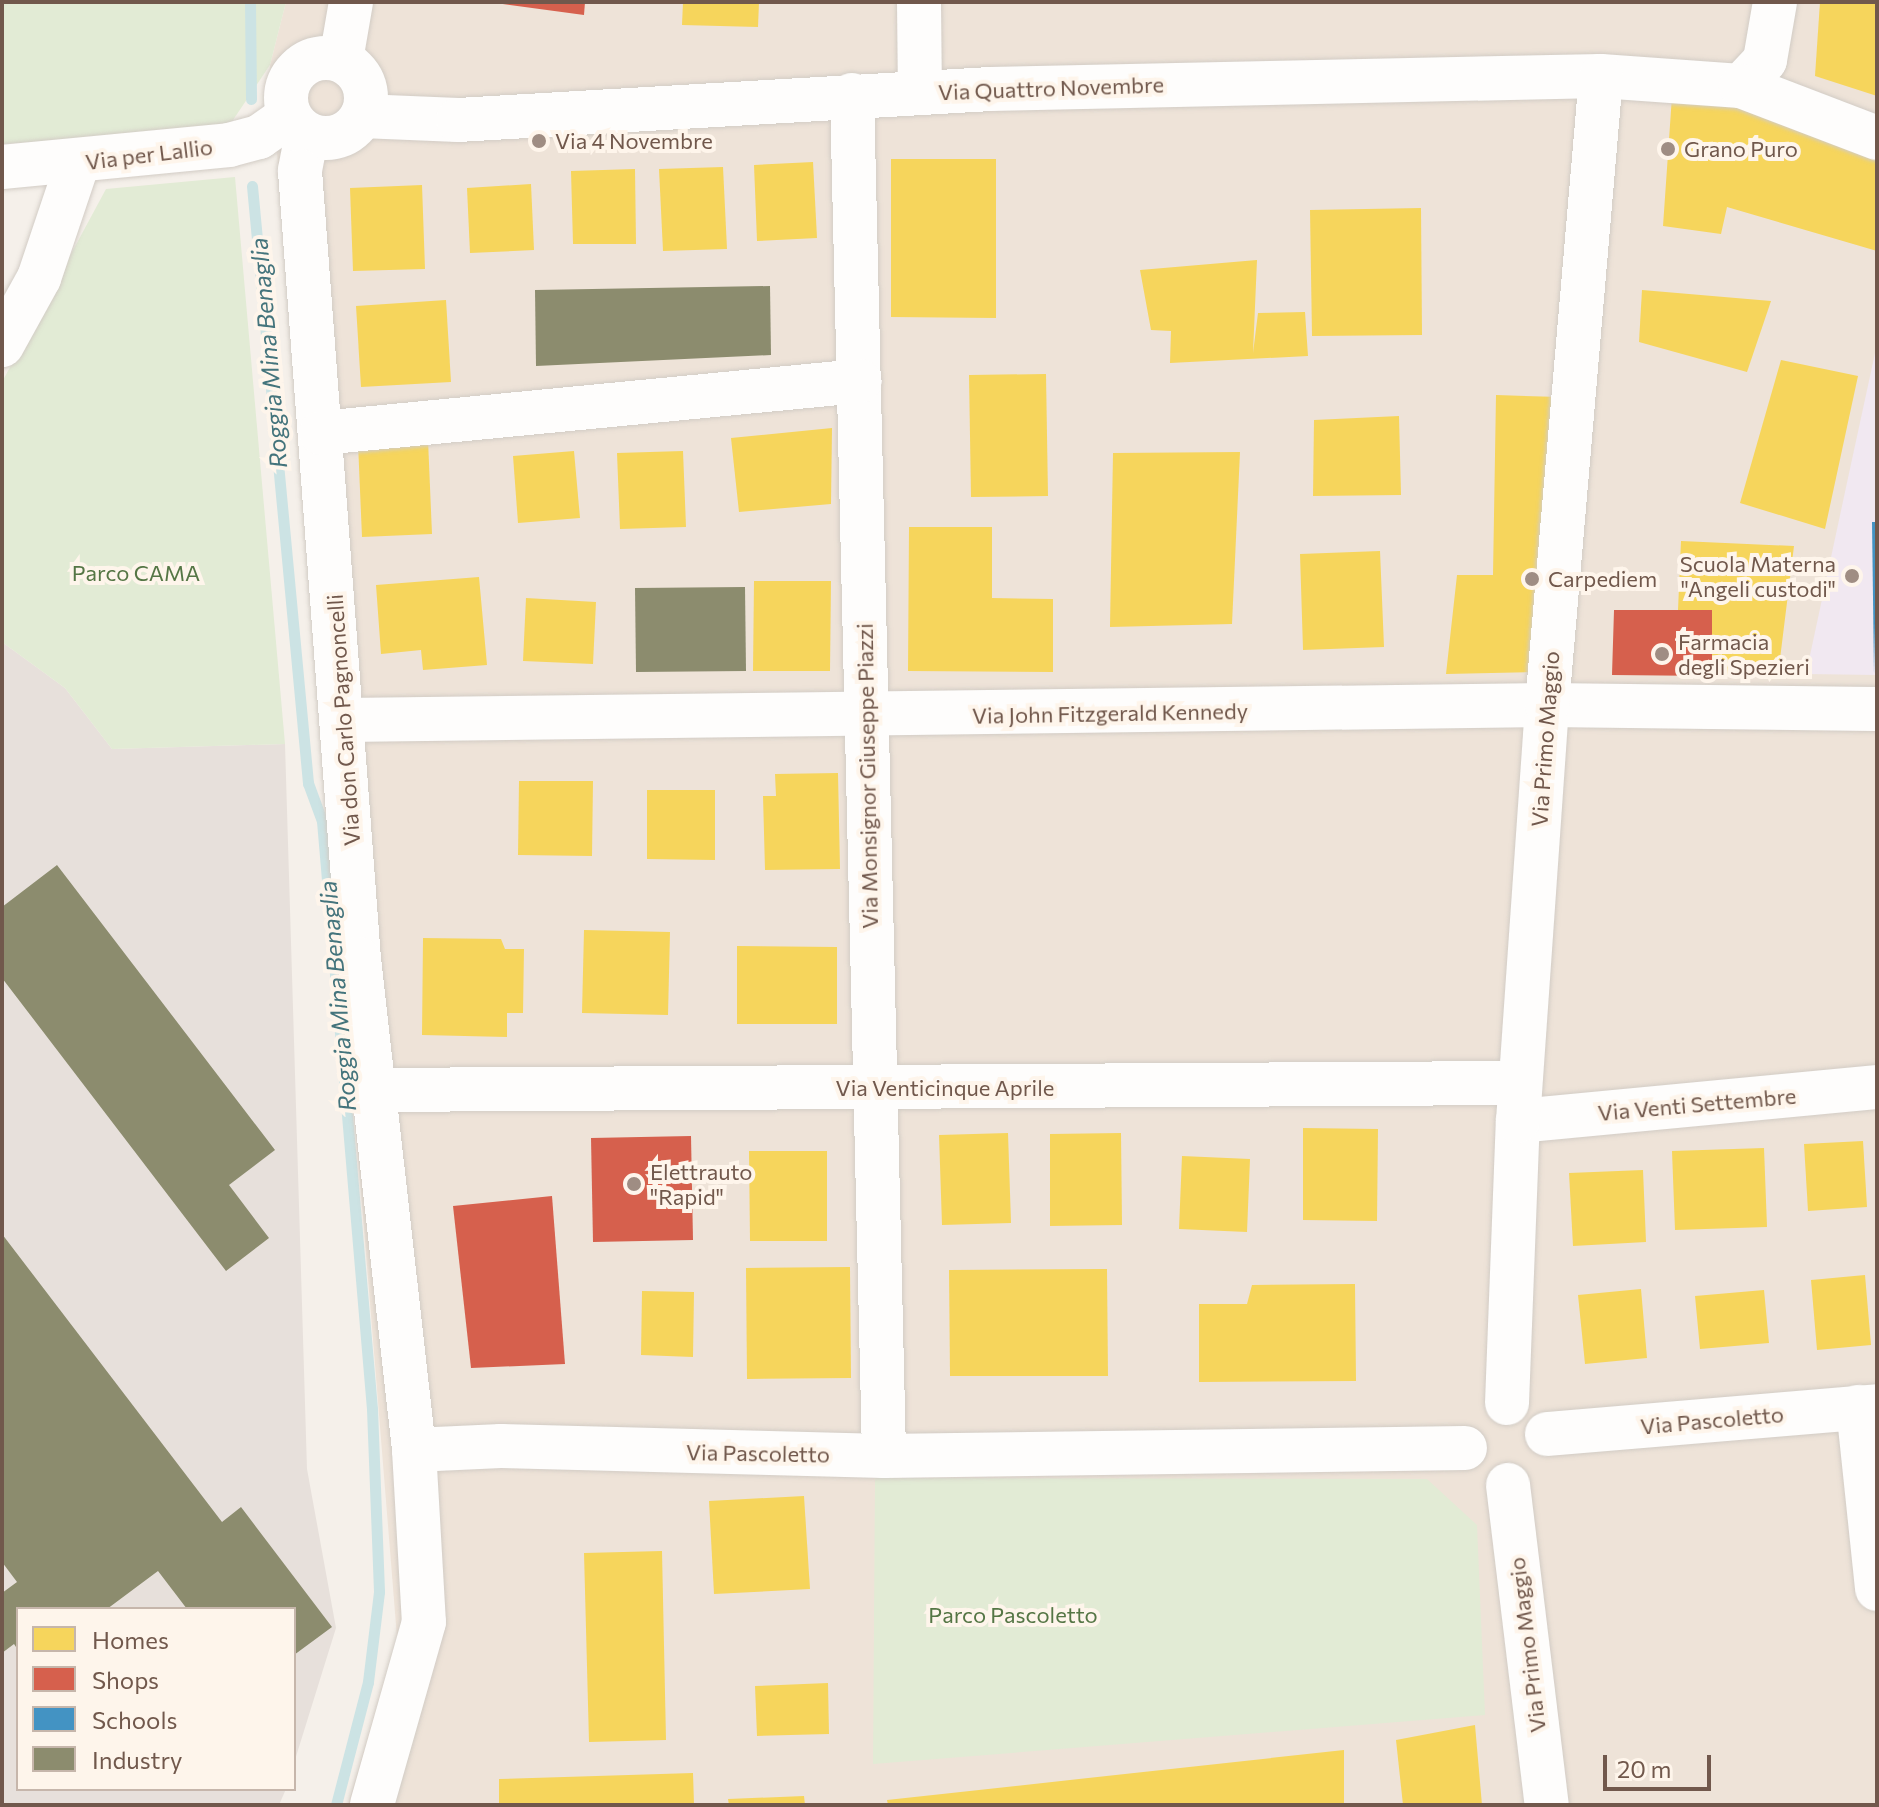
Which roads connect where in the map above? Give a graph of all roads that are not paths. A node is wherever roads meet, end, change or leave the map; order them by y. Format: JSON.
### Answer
{"nodes":[{"id":1,"x":351,"y":2,"type":"edge"},
{"id":2,"x":919,"y":2,"type":"edge"},
{"id":3,"x":1775,"y":2,"type":"edge"},
{"id":4,"x":341,"y":60,"type":"junction"},
{"id":5,"x":1601,"y":76,"type":"junction"},
{"id":6,"x":1741,"y":86,"type":"junction"},
{"id":7,"x":920,"y":92,"type":"junction"},
{"id":8,"x":852,"y":95,"type":"junction"},
{"id":9,"x":362,"y":116,"type":"junction"},
{"id":10,"x":298,"y":125,"type":"junction"},
{"id":11,"x":1877,"y":138,"type":"edge"},
{"id":12,"x":78,"y":162,"type":"junction"},
{"id":13,"x":2,"y":167,"type":"edge"},
{"id":14,"x":2,"y":345,"type":"edge"},
{"id":15,"x":859,"y":381,"type":"junction"},
{"id":16,"x":321,"y":433,"type":"junction"},
{"id":17,"x":1547,"y":705,"type":"junction"},
{"id":18,"x":1877,"y":709,"type":"edge"},
{"id":19,"x":864,"y":717,"type":"junction"},
{"id":20,"x":344,"y":720,"type":"junction"},
{"id":21,"x":1877,"y":1087,"type":"edge"},
{"id":22,"x":876,"y":1089,"type":"junction"},
{"id":23,"x":370,"y":1090,"type":"junction"},
{"id":24,"x":1519,"y":1102,"type":"junction"},
{"id":25,"x":1507,"y":1403,"type":"junction"},
{"id":26,"x":1868,"y":1406,"type":"edge"},
{"id":27,"x":1547,"y":1434,"type":"junction"},
{"id":28,"x":1465,"y":1448,"type":"junction"},
{"id":29,"x":414,"y":1450,"type":"junction"},
{"id":30,"x":884,"y":1456,"type":"junction"},
{"id":31,"x":1508,"y":1485,"type":"junction"},
{"id":32,"x":1877,"y":1589,"type":"edge"},
{"id":33,"x":372,"y":1805,"type":"edge"},
{"id":34,"x":1547,"y":1805,"type":"edge"}],
"edges":[{"from":1,"to":4,"type":"street"},
{"from":2,"to":7,"type":"street"},
{"from":3,"to":6,"type":"street"},
{"from":4,"to":9,"type":"street"},
{"from":4,"to":10,"type":"street"},
{"from":5,"to":6,"type":"street","name":"Via Quattro Novembre"},
{"from":5,"to":7,"type":"street","name":"Via Quattro Novembre"},
{"from":5,"to":17,"type":"street","name":"Via Primo Maggio"},
{"from":6,"to":11,"type":"street","name":"Via Quattro Novembre"},
{"from":7,"to":8,"type":"street","name":"Via Quattro Novembre"},
{"from":8,"to":9,"type":"street","name":"Via Quattro Novembre"},
{"from":8,"to":15,"type":"street","name":"Via Monsignor Giuseppe Piazzi"},
{"from":9,"to":10,"type":"street"},
{"from":10,"to":12,"type":"street","name":"Via per Lallio"},
{"from":10,"to":16,"type":"street","name":"Via don Carlo Pagnoncelli"},
{"from":12,"to":13,"type":"street","name":"Via per Lallio"},
{"from":12,"to":14,"type":"street"},
{"from":15,"to":16,"type":"street"},
{"from":15,"to":19,"type":"street","name":"Via Monsignor Giuseppe Piazzi"},
{"from":16,"to":20,"type":"street","name":"Via don Carlo Pagnoncelli"},
{"from":17,"to":18,"type":"street","name":"Via John Fitzgerald Kennedy"},
{"from":17,"to":19,"type":"street","name":"Via John Fitzgerald Kennedy"},
{"from":17,"to":24,"type":"street","name":"Via Primo Maggio"},
{"from":19,"to":20,"type":"street","name":"Via John Fitzgerald Kennedy"},
{"from":19,"to":22,"type":"street","name":"Via Monsignor Giuseppe Piazzi"},
{"from":20,"to":23,"type":"street","name":"Via don Carlo Pagnoncelli"},
{"from":21,"to":24,"type":"street","name":"Via Venti Settembre"},
{"from":22,"to":23,"type":"street","name":"Via Venticinque Aprile"},
{"from":22,"to":24,"type":"street","name":"Via Venticinque Aprile"},
{"from":22,"to":30,"type":"street","name":"Via Monsignor Giuseppe Piazzi"},
{"from":23,"to":29,"type":"street","name":"Via don Carlo Pagnoncelli"},
{"from":24,"to":25,"type":"street","name":"Via Primo Maggio"},
{"from":25,"to":27,"type":"street"},
{"from":25,"to":28,"type":"street"},
{"from":26,"to":27,"type":"street","name":"Via Pascoletto"},
{"from":26,"to":32,"type":"street"},
{"from":27,"to":31,"type":"street"},
{"from":28,"to":30,"type":"street","name":"Via Pascoletto"},
{"from":28,"to":31,"type":"street"},
{"from":29,"to":30,"type":"street","name":"Via Pascoletto"},
{"from":29,"to":33,"type":"street"},
{"from":31,"to":34,"type":"street","name":"Via Primo Maggio"}]}
